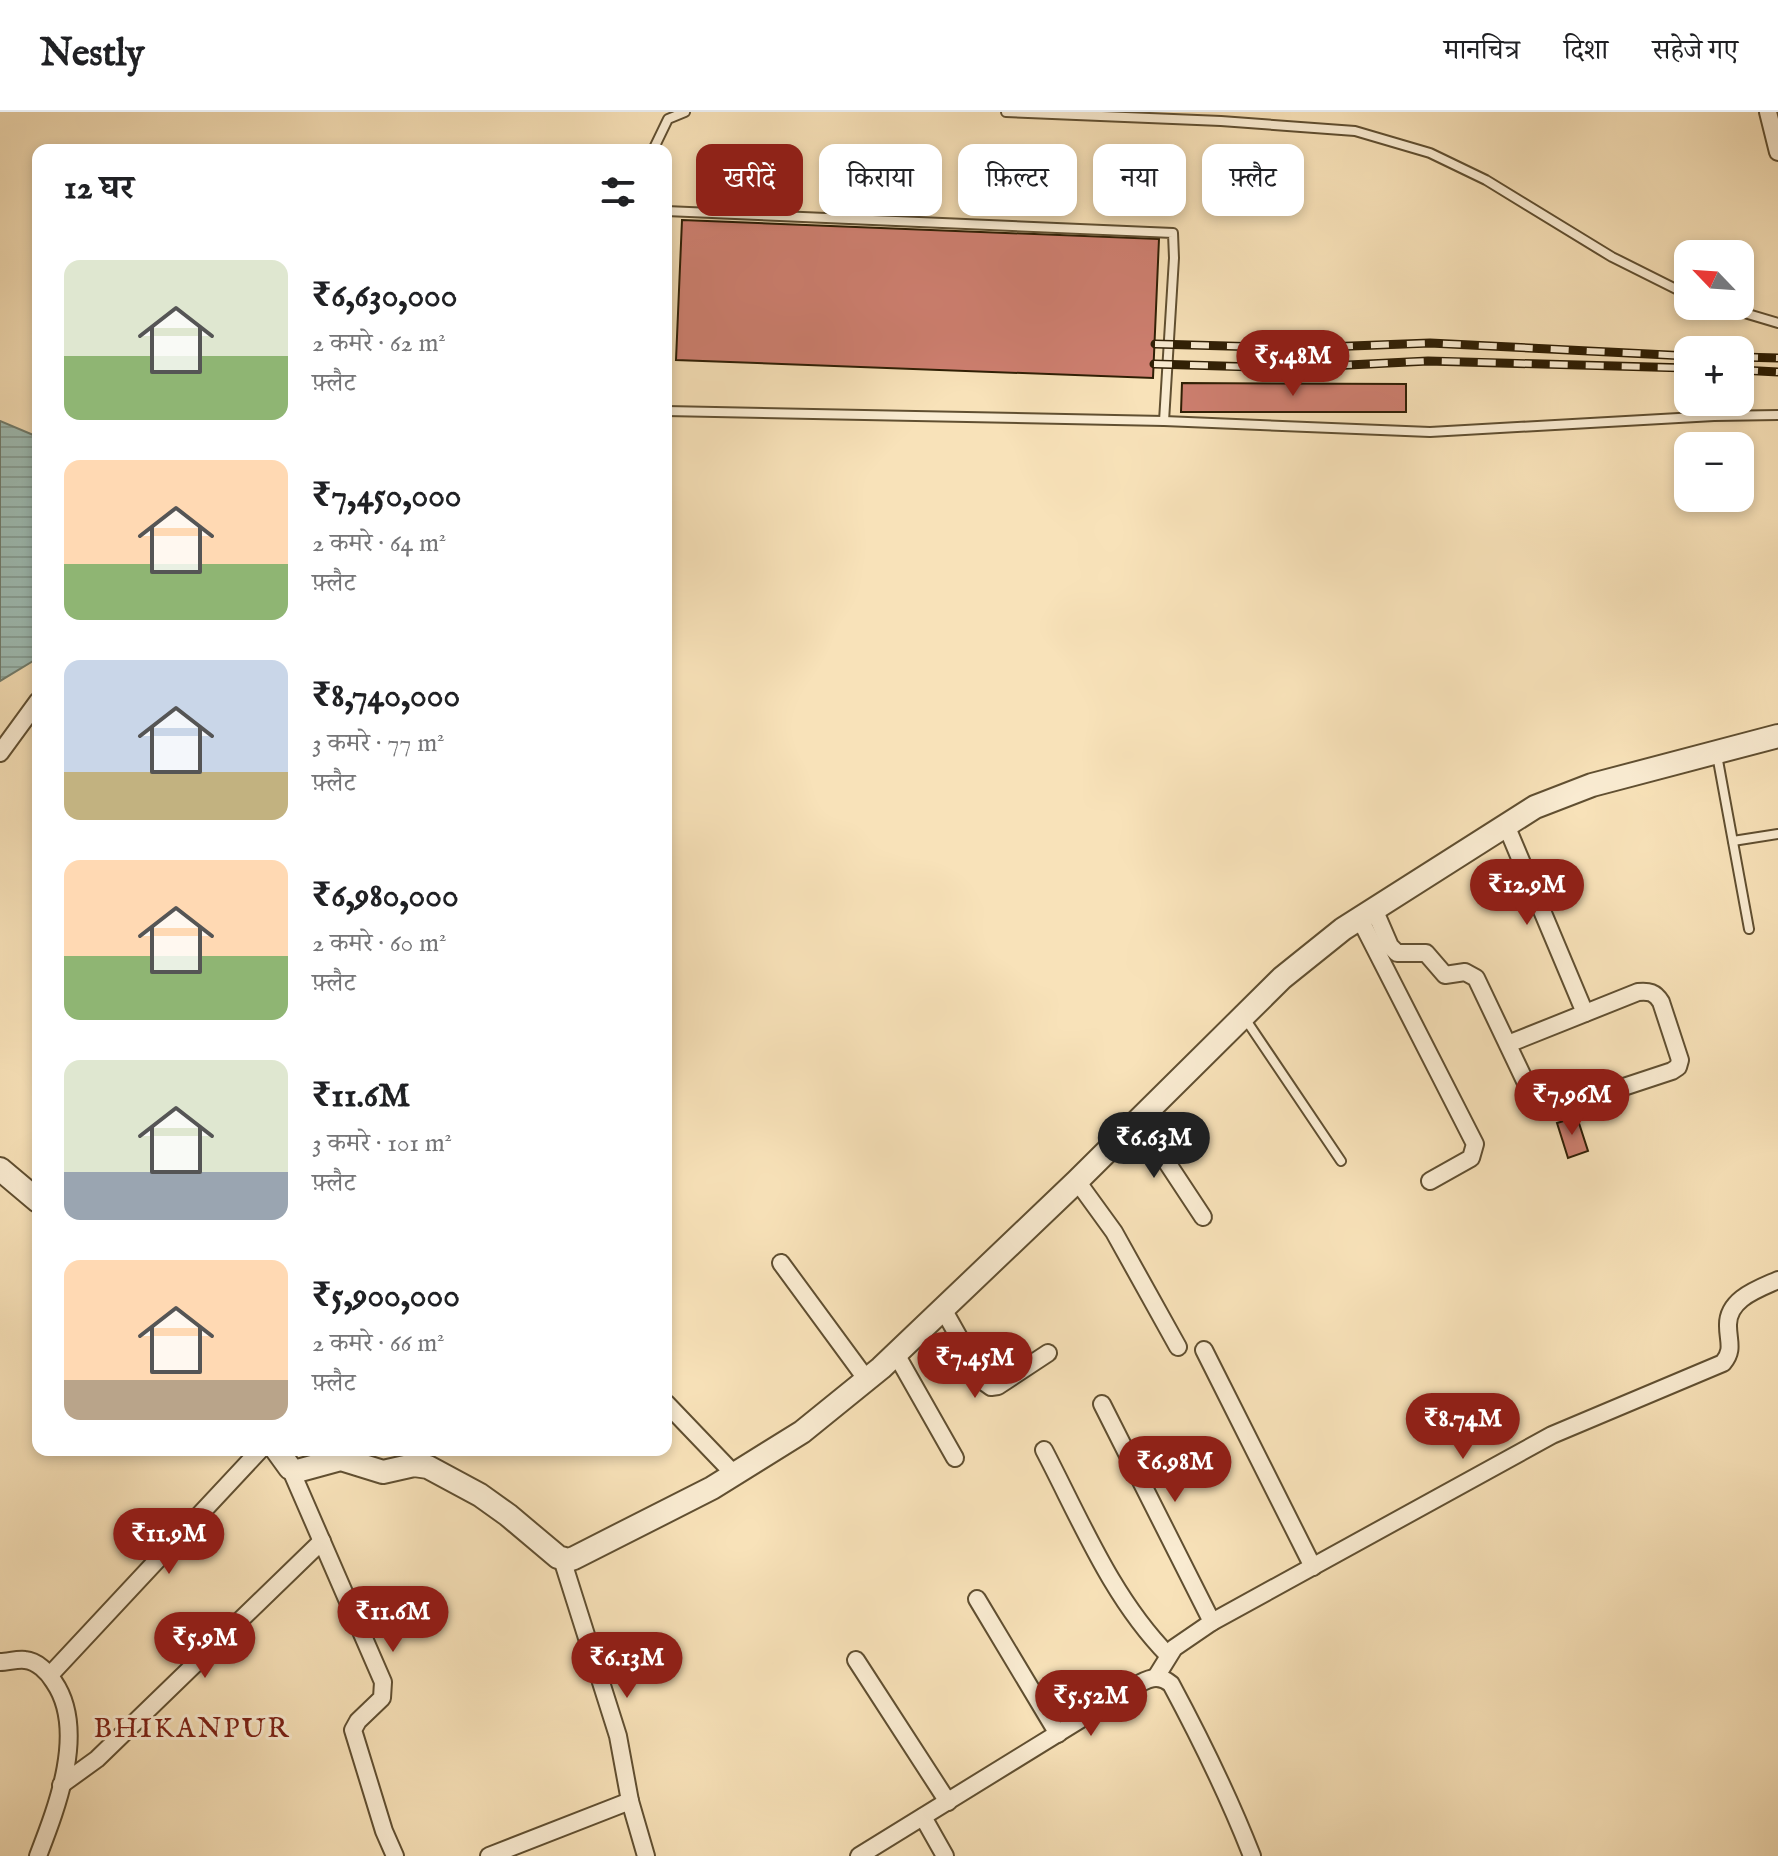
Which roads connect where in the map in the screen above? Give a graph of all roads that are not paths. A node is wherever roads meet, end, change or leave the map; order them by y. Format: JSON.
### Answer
{"nodes":[{"id":1,"x":685,"y":112,"type":"edge"},
{"id":2,"x":1006,"y":112,"type":"edge"},
{"id":3,"x":1768,"y":112,"type":"edge"},
{"id":4,"x":656,"y":144,"type":"edge"},
{"id":5,"x":1778,"y":152,"type":"edge"},
{"id":6,"x":672,"y":211,"type":"edge"},
{"id":7,"x":1674,"y":288,"type":"edge"},
{"id":8,"x":1754,"y":316,"type":"edge"},
{"id":9,"x":1778,"y":323,"type":"edge"},
{"id":10,"x":672,"y":411,"type":"edge"},
{"id":11,"x":1778,"y":415,"type":"edge"},
{"id":12,"x":1164,"y":421,"type":"junction"},
{"id":13,"x":32,"y":709,"type":"edge"},
{"id":14,"x":1778,"y":736,"type":"edge"},
{"id":15,"x":1717,"y":751,"type":"junction"},
{"id":16,"x":0,"y":753,"type":"edge"},
{"id":17,"x":1506,"y":825,"type":"junction"},
{"id":18,"x":1778,"y":834,"type":"edge"},
{"id":19,"x":1733,"y":841,"type":"junction"},
{"id":20,"x":1367,"y":914,"type":"junction"},
{"id":21,"x":1749,"y":929,"type":"dead end"},
{"id":22,"x":1585,"y":1013,"type":"junction"},
{"id":23,"x":1244,"y":1016,"type":"junction"},
{"id":24,"x":1508,"y":1044,"type":"junction"},
{"id":25,"x":1139,"y":1120,"type":"junction"},
{"id":26,"x":1341,"y":1161,"type":"dead end"},
{"id":27,"x":0,"y":1169,"type":"edge"},
{"id":28,"x":1077,"y":1181,"type":"junction"},
{"id":29,"x":1430,"y":1181,"type":"dead end"},
{"id":30,"x":32,"y":1196,"type":"edge"},
{"id":31,"x":1203,"y":1217,"type":"dead end"},
{"id":32,"x":781,"y":1263,"type":"dead end"},
{"id":33,"x":1778,"y":1280,"type":"edge"},
{"id":34,"x":943,"y":1309,"type":"junction"},
{"id":35,"x":1178,"y":1347,"type":"dead end"},
{"id":36,"x":1204,"y":1350,"type":"dead end"},
{"id":37,"x":1048,"y":1353,"type":"dead end"},
{"id":38,"x":896,"y":1354,"type":"junction"},
{"id":39,"x":867,"y":1380,"type":"junction"},
{"id":40,"x":1102,"y":1404,"type":"dead end"},
{"id":41,"x":672,"y":1409,"type":"edge"},
{"id":42,"x":1044,"y":1450,"type":"dead end"},
{"id":43,"x":254,"y":1456,"type":"edge"},
{"id":44,"x":347,"y":1456,"type":"edge"},
{"id":45,"x":352,"y":1456,"type":"edge"},
{"id":46,"x":421,"y":1457,"type":"edge"},
{"id":47,"x":955,"y":1458,"type":"dead end"},
{"id":48,"x":284,"y":1459,"type":"edge"},
{"id":49,"x":734,"y":1474,"type":"junction"},
{"id":50,"x":322,"y":1541,"type":"junction"},
{"id":51,"x":562,"y":1559,"type":"junction"},
{"id":52,"x":1313,"y":1567,"type":"junction"},
{"id":53,"x":977,"y":1599,"type":"dead end"},
{"id":54,"x":1212,"y":1622,"type":"junction"},
{"id":55,"x":1168,"y":1655,"type":"junction"},
{"id":56,"x":856,"y":1660,"type":"dead end"},
{"id":57,"x":0,"y":1662,"type":"edge"},
{"id":58,"x":50,"y":1675,"type":"junction"},
{"id":59,"x":1156,"y":1677,"type":"junction"},
{"id":60,"x":1058,"y":1734,"type":"junction"},
{"id":61,"x":61,"y":1785,"type":"junction"},
{"id":62,"x":630,"y":1801,"type":"junction"},
{"id":63,"x":948,"y":1802,"type":"junction"},
{"id":64,"x":923,"y":1817,"type":"junction"},
{"id":65,"x":38,"y":1856,"type":"edge"},
{"id":66,"x":395,"y":1856,"type":"edge"},
{"id":67,"x":489,"y":1856,"type":"edge"},
{"id":68,"x":646,"y":1856,"type":"edge"},
{"id":69,"x":859,"y":1856,"type":"edge"},
{"id":70,"x":945,"y":1856,"type":"edge"},
{"id":71,"x":1252,"y":1856,"type":"edge"}],
"edges":[{"from":1,"to":4,"type":"lane"},
{"from":2,"to":7,"type":"lane"},
{"from":3,"to":5,"type":"street"},
{"from":6,"to":12,"type":"lane"},
{"from":8,"to":9,"type":"lane"},
{"from":10,"to":12,"type":"lane"},
{"from":11,"to":12,"type":"lane"},
{"from":13,"to":16,"type":"street"},
{"from":14,"to":15,"type":"street"},
{"from":15,"to":17,"type":"street"},
{"from":15,"to":19,"type":"lane"},
{"from":17,"to":20,"type":"street"},
{"from":17,"to":22,"type":"street"},
{"from":18,"to":19,"type":"lane"},
{"from":19,"to":21,"type":"lane"},
{"from":20,"to":23,"type":"street"},
{"from":20,"to":24,"type":"street"},
{"from":20,"to":29,"type":"street"},
{"from":22,"to":24,"type":"street"},
{"from":22,"to":24,"type":"street"},
{"from":23,"to":25,"type":"street"},
{"from":23,"to":26,"type":"lane"},
{"from":25,"to":28,"type":"street"},
{"from":25,"to":31,"type":"street"},
{"from":27,"to":30,"type":"street"},
{"from":28,"to":34,"type":"street"},
{"from":28,"to":35,"type":"street"},
{"from":32,"to":39,"type":"street"},
{"from":33,"to":52,"type":"street"},
{"from":34,"to":37,"type":"street"},
{"from":34,"to":38,"type":"street"},
{"from":36,"to":52,"type":"street"},
{"from":38,"to":39,"type":"street"},
{"from":38,"to":47,"type":"street"},
{"from":39,"to":49,"type":"street"},
{"from":40,"to":54,"type":"street"},
{"from":41,"to":49,"type":"street"},
{"from":42,"to":55,"type":"street"},
{"from":43,"to":58,"type":"street"},
{"from":44,"to":48,"type":"street"},
{"from":45,"to":46,"type":"street"},
{"from":46,"to":51,"type":"street"},
{"from":48,"to":50,"type":"street"},
{"from":49,"to":51,"type":"street"},
{"from":50,"to":61,"type":"street"},
{"from":50,"to":66,"type":"street"},
{"from":51,"to":62,"type":"street"},
{"from":52,"to":54,"type":"street"},
{"from":53,"to":60,"type":"street"},
{"from":54,"to":55,"type":"street"},
{"from":55,"to":59,"type":"street"},
{"from":56,"to":63,"type":"street"},
{"from":57,"to":58,"type":"street"},
{"from":58,"to":61,"type":"street"},
{"from":59,"to":60,"type":"street"},
{"from":59,"to":71,"type":"street"},
{"from":60,"to":63,"type":"street"},
{"from":61,"to":65,"type":"street"},
{"from":62,"to":67,"type":"street"},
{"from":62,"to":68,"type":"street"},
{"from":63,"to":64,"type":"street"},
{"from":64,"to":69,"type":"street"},
{"from":64,"to":70,"type":"street"}]}
